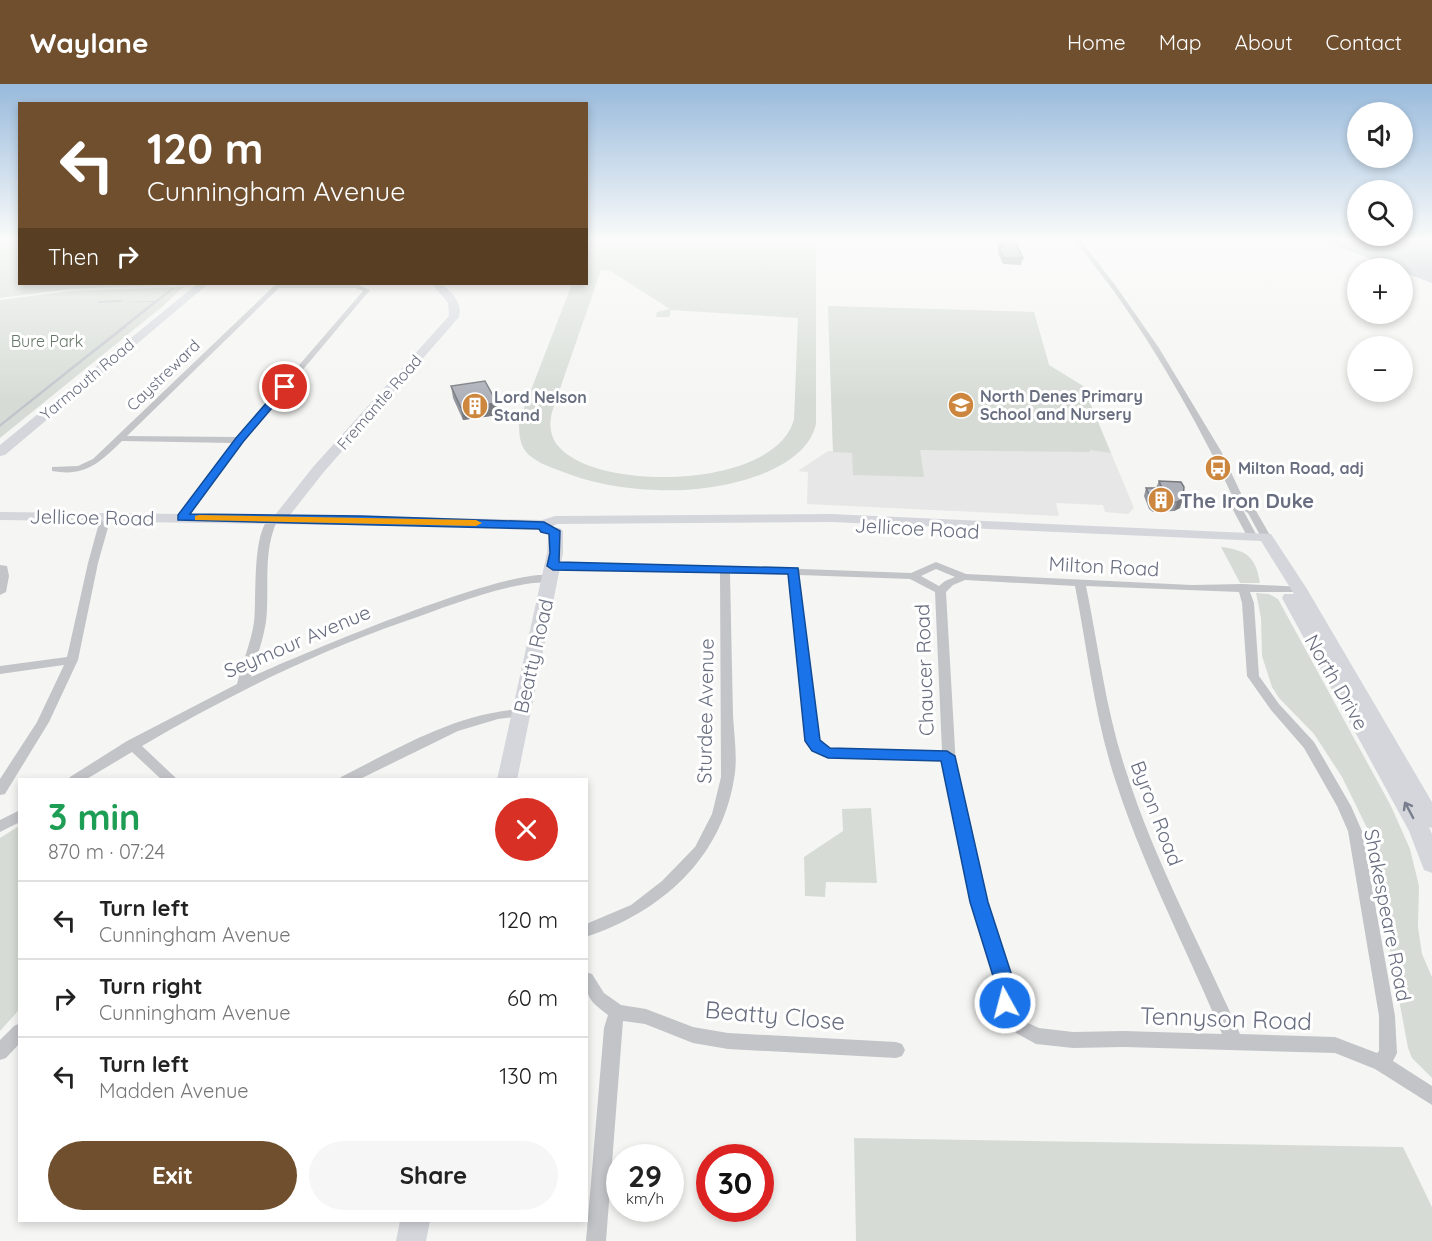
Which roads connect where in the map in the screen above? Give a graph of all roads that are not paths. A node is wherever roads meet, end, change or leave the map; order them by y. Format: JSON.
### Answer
{"nodes":[{"id":1,"x":192,"y":293,"type":"edge"},
{"id":2,"x":270,"y":293,"type":"edge"},
{"id":3,"x":364,"y":293,"type":"edge"},
{"id":4,"x":445,"y":293,"type":"edge"},
{"id":5,"x":1118,"y":293,"type":"edge"},
{"id":6,"x":118,"y":438,"type":"junction"},
{"id":7,"x":239,"y":440,"type":"junction"},
{"id":8,"x":0,"y":452,"type":"edge"},
{"id":9,"x":54,"y":469,"type":"dead end"},
{"id":10,"x":0,"y":516,"type":"edge"},
{"id":11,"x":109,"y":517,"type":"junction"},
{"id":12,"x":182,"y":518,"type":"junction"},
{"id":13,"x":276,"y":519,"type":"junction"},
{"id":14,"x":556,"y":527,"type":"junction"},
{"id":15,"x":1261,"y":541,"type":"junction"},
{"id":16,"x":0,"y":568,"type":"edge"},
{"id":17,"x":724,"y":569,"type":"junction"},
{"id":18,"x":793,"y":570,"type":"junction"},
{"id":19,"x":552,"y":572,"type":"junction"},
{"id":20,"x":912,"y":576,"type":"junction"},
{"id":21,"x":964,"y":577,"type":"junction"},
{"id":22,"x":1080,"y":584,"type":"junction"},
{"id":23,"x":1243,"y":587,"type":"junction"},
{"id":24,"x":1292,"y":589,"type":"junction"},
{"id":25,"x":940,"y":591,"type":"junction"},
{"id":26,"x":0,"y":592,"type":"edge"},
{"id":27,"x":72,"y":660,"type":"junction"},
{"id":28,"x":0,"y":670,"type":"edge"},
{"id":29,"x":243,"y":684,"type":"junction"},
{"id":30,"x":520,"y":713,"type":"junction"},
{"id":31,"x":132,"y":744,"type":"junction"},
{"id":32,"x":947,"y":756,"type":"junction"},
{"id":33,"x":78,"y":778,"type":"edge"},
{"id":34,"x":169,"y":778,"type":"edge"},
{"id":35,"x":350,"y":778,"type":"edge"},
{"id":36,"x":507,"y":778,"type":"edge"},
{"id":37,"x":0,"y":790,"type":"edge"},
{"id":38,"x":18,"y":816,"type":"edge"},
{"id":39,"x":1432,"y":820,"type":"edge"},
{"id":40,"x":0,"y":827,"type":"edge"},
{"id":41,"x":1432,"y":864,"type":"edge"},
{"id":42,"x":588,"y":930,"type":"edge"},
{"id":43,"x":588,"y":982,"type":"edge"},
{"id":44,"x":617,"y":1012,"type":"junction"},
{"id":45,"x":1014,"y":1017,"type":"joint"},
{"id":46,"x":18,"y":1033,"type":"edge"},
{"id":47,"x":1235,"y":1044,"type":"junction"},
{"id":48,"x":896,"y":1050,"type":"dead end"},
{"id":49,"x":0,"y":1052,"type":"edge"},
{"id":50,"x":1381,"y":1064,"type":"junction"},
{"id":51,"x":1432,"y":1096,"type":"edge"},
{"id":52,"x":416,"y":1222,"type":"edge"},
{"id":53,"x":411,"y":1241,"type":"edge"},
{"id":54,"x":596,"y":1241,"type":"edge"}],
"edges":[{"from":1,"to":8,"type":"main road","name":"Yarmouth Road"},
{"from":2,"to":6,"type":"street","name":"Caystreward"},
{"from":3,"to":7,"type":"street"},
{"from":4,"to":13,"type":"street","name":"Fremantle Road"},
{"from":5,"to":15,"type":"street","name":"North Drive"},
{"from":6,"to":7,"type":"street","name":"Caystreward"},
{"from":6,"to":9,"type":"street","name":"Caystreward"},
{"from":7,"to":12,"type":"street"},
{"from":10,"to":11,"type":"street","name":"Jellicoe Road"},
{"from":11,"to":12,"type":"street","name":"Jellicoe Road"},
{"from":11,"to":27,"type":"street"},
{"from":12,"to":13,"type":"street","name":"Jellicoe Road"},
{"from":13,"to":14,"type":"street","name":"Jellicoe Road"},
{"from":13,"to":29,"type":"street"},
{"from":14,"to":15,"type":"street","name":"Jellicoe Road"},
{"from":14,"to":19,"type":"street","name":"Beatty Road"},
{"from":15,"to":24,"type":"street","name":"North Drive"},
{"from":16,"to":26,"type":"street"},
{"from":17,"to":18,"type":"street","name":"Seymour Avenue"},
{"from":17,"to":19,"type":"street","name":"Seymour Avenue"},
{"from":17,"to":42,"type":"street","name":"Sturdee Avenue"},
{"from":18,"to":20,"type":"street","name":"Seymour Avenue"},
{"from":18,"to":32,"type":"street"},
{"from":19,"to":29,"type":"street","name":"Seymour Avenue"},
{"from":19,"to":30,"type":"street","name":"Beatty Road"},
{"from":20,"to":21,"type":"street","name":"Milton Road"},
{"from":20,"to":25,"type":"street"},
{"from":21,"to":22,"type":"street","name":"Milton Road"},
{"from":21,"to":25,"type":"street","name":"Chaucer Road"},
{"from":22,"to":23,"type":"street","name":"Milton Road"},
{"from":22,"to":47,"type":"street","name":"Byron Road"},
{"from":23,"to":24,"type":"street","name":"Milton Road"},
{"from":23,"to":50,"type":"street","name":"Shakespeare Road"},
{"from":24,"to":39,"type":"street","name":"North Drive"},
{"from":41,"to":24,"type":"street","name":"North Drive","one_way":true},
{"from":25,"to":32,"type":"street","name":"Chaucer Road"},
{"from":27,"to":28,"type":"street"},
{"from":27,"to":37,"type":"street"},
{"from":29,"to":31,"type":"street","name":"Seymour Avenue"},
{"from":30,"to":35,"type":"street"},
{"from":30,"to":36,"type":"street","name":"Beatty Road"},
{"from":31,"to":33,"type":"street","name":"Seymour Avenue"},
{"from":31,"to":34,"type":"street"},
{"from":32,"to":45,"type":"street","name":"Chaucer Road"},
{"from":38,"to":40,"type":"street"},
{"from":43,"to":44,"type":"street"},
{"from":44,"to":48,"type":"street","name":"Beatty Close"},
{"from":44,"to":54,"type":"street"},
{"from":45,"to":47,"type":"street","name":"Tennyson Road"},
{"from":46,"to":49,"type":"street"},
{"from":47,"to":50,"type":"street","name":"Tennyson Road"},
{"from":50,"to":51,"type":"street","name":"Tennyson Road"},
{"from":52,"to":53,"type":"street"}]}
